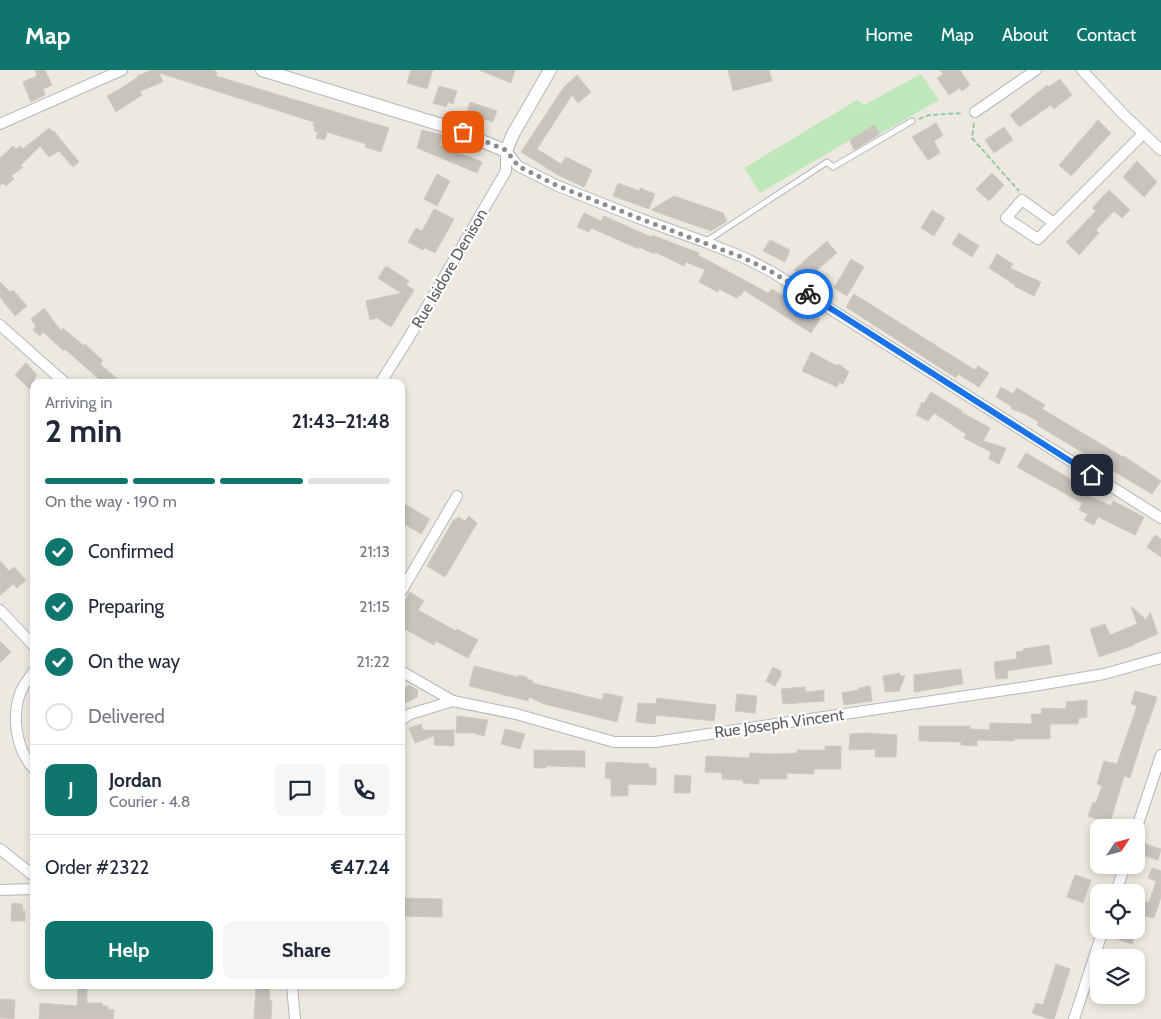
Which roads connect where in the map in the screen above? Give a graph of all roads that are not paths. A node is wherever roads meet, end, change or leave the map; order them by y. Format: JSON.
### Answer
{"nodes":[{"id":1,"x":122,"y":70,"type":"edge"},
{"id":2,"x":262,"y":70,"type":"edge"},
{"id":3,"x":1036,"y":70,"type":"edge"},
{"id":4,"x":1082,"y":70,"type":"edge"},
{"id":5,"x":551,"y":71,"type":"edge"},
{"id":6,"x":975,"y":112,"type":"road end"},
{"id":7,"x":912,"y":121,"type":"road end"},
{"id":8,"x":0,"y":124,"type":"edge"},
{"id":9,"x":1143,"y":134,"type":"junction"},
{"id":10,"x":506,"y":150,"type":"junction"},
{"id":11,"x":1161,"y":150,"type":"edge"},
{"id":12,"x":1054,"y":223,"type":"junction"},
{"id":13,"x":705,"y":242,"type":"junction"},
{"id":14,"x":0,"y":325,"type":"edge"},
{"id":15,"x":61,"y":379,"type":"edge"},
{"id":16,"x":382,"y":379,"type":"edge"},
{"id":17,"x":457,"y":496,"type":"dead end"},
{"id":18,"x":1161,"y":518,"type":"edge"},
{"id":19,"x":405,"y":585,"type":"edge"},
{"id":20,"x":0,"y":610,"type":"edge"},
{"id":21,"x":30,"y":642,"type":"edge"},
{"id":22,"x":1161,"y":658,"type":"edge"},
{"id":23,"x":405,"y":673,"type":"edge"},
{"id":24,"x":30,"y":677,"type":"edge"},
{"id":25,"x":453,"y":701,"type":"junction"},
{"id":26,"x":405,"y":717,"type":"edge"},
{"id":27,"x":1161,"y":755,"type":"edge"},
{"id":28,"x":30,"y":765,"type":"edge"},
{"id":29,"x":1140,"y":819,"type":"edge"},
{"id":30,"x":0,"y":849,"type":"edge"},
{"id":31,"x":30,"y":873,"type":"edge"},
{"id":32,"x":30,"y":889,"type":"edge"},
{"id":33,"x":0,"y":890,"type":"edge"},
{"id":34,"x":1101,"y":939,"type":"edge"},
{"id":35,"x":292,"y":989,"type":"edge"},
{"id":36,"x":295,"y":1019,"type":"edge"},
{"id":37,"x":1074,"y":1019,"type":"edge"}],
"edges":[{"from":1,"to":8,"type":"street"},
{"from":2,"to":10,"type":"street"},
{"from":3,"to":6,"type":"street"},
{"from":4,"to":9,"type":"street"},
{"from":5,"to":10,"type":"street"},
{"from":7,"to":13,"type":"lane"},
{"from":9,"to":11,"type":"street"},
{"from":9,"to":12,"type":"street"},
{"from":10,"to":13,"type":"street"},
{"from":10,"to":16,"type":"street","name":"Rue Isidore Denison"},
{"from":12,"to":12,"type":"street"},
{"from":13,"to":18,"type":"street"},
{"from":14,"to":15,"type":"street"},
{"from":17,"to":19,"type":"street"},
{"from":20,"to":21,"type":"street"},
{"from":22,"to":25,"type":"street","name":"Rue Joseph Vincent"},
{"from":23,"to":25,"type":"street"},
{"from":24,"to":28,"type":"street"},
{"from":25,"to":26,"type":"street","name":"Rue Joseph Vincent"},
{"from":27,"to":29,"type":"street"},
{"from":30,"to":31,"type":"street"},
{"from":32,"to":33,"type":"street"},
{"from":34,"to":37,"type":"street"},
{"from":35,"to":36,"type":"street"}]}
